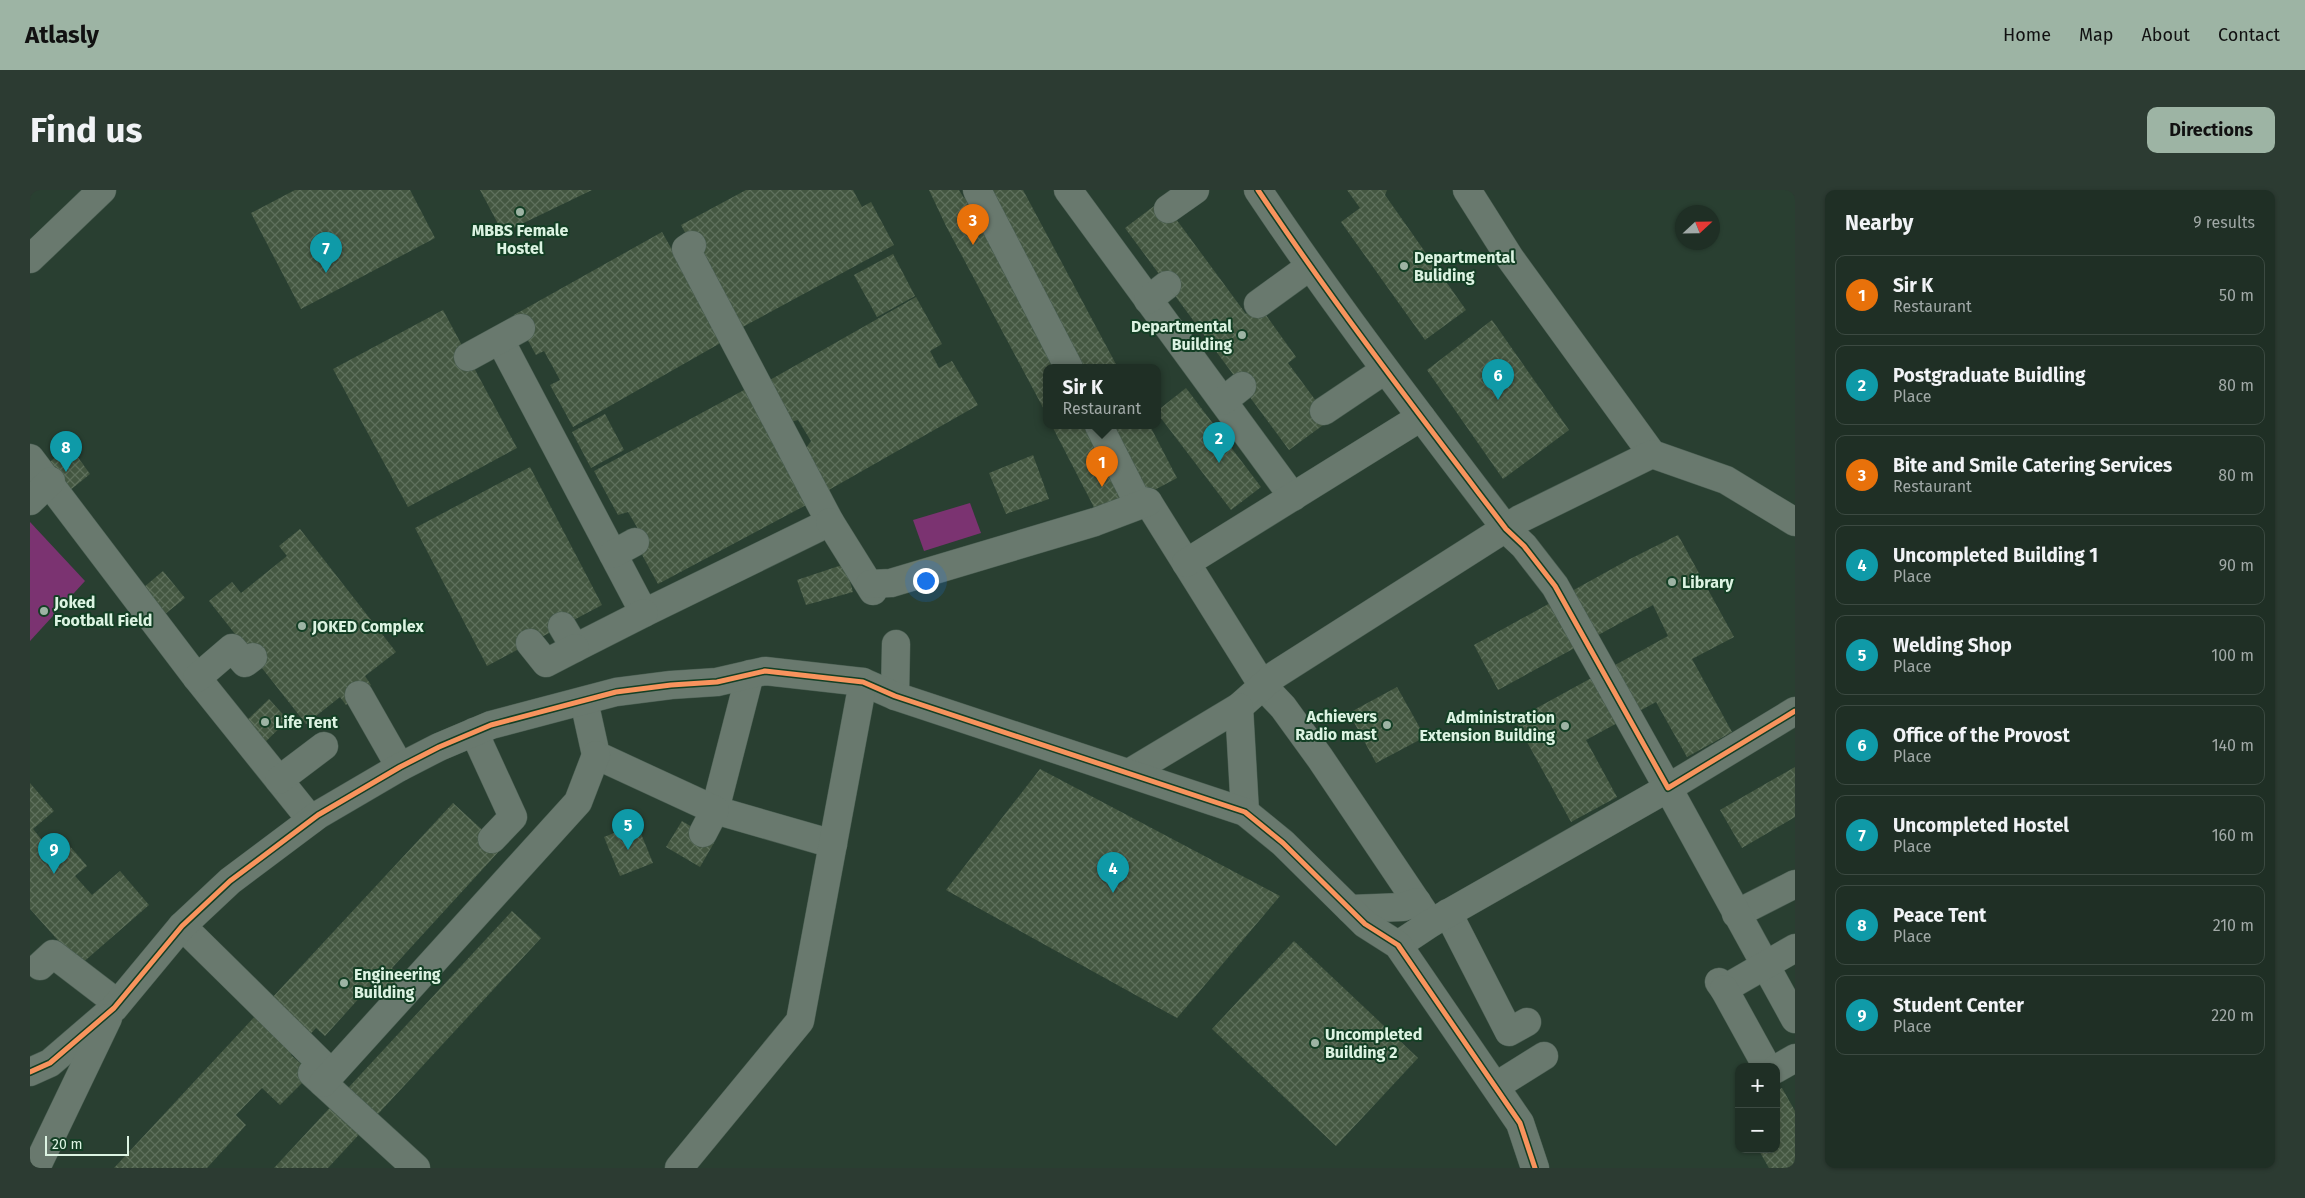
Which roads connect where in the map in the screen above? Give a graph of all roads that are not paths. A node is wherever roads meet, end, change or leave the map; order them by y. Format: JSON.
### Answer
{"nodes":[{"id":1,"x":102,"y":190,"type":"edge"},
{"id":2,"x":977,"y":190,"type":"edge"},
{"id":3,"x":1068,"y":190,"type":"edge"},
{"id":4,"x":1195,"y":190,"type":"edge"},
{"id":5,"x":1258,"y":190,"type":"edge"},
{"id":6,"x":1467,"y":190,"type":"edge"},
{"id":7,"x":1168,"y":209,"type":"dead end"},
{"id":8,"x":692,"y":245,"type":"dead end"},
{"id":9,"x":30,"y":259,"type":"edge"},
{"id":10,"x":1309,"y":268,"type":"junction"},
{"id":11,"x":1258,"y":304,"type":"dead end"},
{"id":12,"x":468,"y":358,"type":"dead end"},
{"id":13,"x":1067,"y":364,"type":"edge"},
{"id":14,"x":1385,"y":370,"type":"junction"},
{"id":15,"x":1324,"y":411,"type":"dead end"},
{"id":16,"x":1421,"y":417,"type":"junction"},
{"id":17,"x":1101,"y":429,"type":"edge"},
{"id":18,"x":1652,"y":454,"type":"junction"},
{"id":19,"x":30,"y":458,"type":"edge"},
{"id":20,"x":43,"y":488,"type":"edge"},
{"id":21,"x":1293,"y":497,"type":"junction"},
{"id":22,"x":1148,"y":502,"type":"junction"},
{"id":23,"x":830,"y":522,"type":"junction"},
{"id":24,"x":1795,"y":522,"type":"edge"},
{"id":25,"x":1506,"y":529,"type":"junction"},
{"id":26,"x":1186,"y":563,"type":"junction"},
{"id":27,"x":644,"y":613,"type":"junction"},
{"id":28,"x":530,"y":643,"type":"dead end"},
{"id":29,"x":896,"y":644,"type":"dead end"},
{"id":30,"x":253,"y":657,"type":"dead end"},
{"id":31,"x":750,"y":674,"type":"junction"},
{"id":32,"x":197,"y":678,"type":"junction"},
{"id":33,"x":863,"y":682,"type":"junction"},
{"id":34,"x":1263,"y":686,"type":"junction"},
{"id":35,"x":359,"y":695,"type":"dead end"},
{"id":36,"x":895,"y":696,"type":"junction"},
{"id":37,"x":584,"y":701,"type":"junction"},
{"id":38,"x":1239,"y":707,"type":"junction"},
{"id":39,"x":1795,"y":711,"type":"edge"},
{"id":40,"x":474,"y":732,"type":"junction"},
{"id":41,"x":324,"y":746,"type":"dead end"},
{"id":42,"x":596,"y":755,"type":"junction"},
{"id":43,"x":400,"y":767,"type":"junction"},
{"id":44,"x":1129,"y":773,"type":"junction"},
{"id":45,"x":279,"y":780,"type":"junction"},
{"id":46,"x":1668,"y":788,"type":"junction"},
{"id":47,"x":1244,"y":812,"type":"junction"},
{"id":48,"x":311,"y":820,"type":"junction"},
{"id":49,"x":709,"y":822,"type":"junction"},
{"id":50,"x":492,"y":839,"type":"dead end"},
{"id":51,"x":833,"y":844,"type":"junction"},
{"id":52,"x":1795,"y":884,"type":"edge"},
{"id":53,"x":1350,"y":909,"type":"junction"},
{"id":54,"x":1432,"y":913,"type":"junction"},
{"id":55,"x":1736,"y":914,"type":"junction"},
{"id":56,"x":182,"y":926,"type":"junction"},
{"id":57,"x":1398,"y":945,"type":"junction"},
{"id":58,"x":1795,"y":948,"type":"edge"},
{"id":59,"x":52,"y":954,"type":"dead end"},
{"id":60,"x":1765,"y":965,"type":"junction"},
{"id":61,"x":116,"y":1005,"type":"junction"},
{"id":62,"x":1795,"y":1019,"type":"edge"},
{"id":63,"x":1527,"y":1022,"type":"dead end"},
{"id":64,"x":1544,"y":1056,"type":"dead end"},
{"id":65,"x":1795,"y":1058,"type":"edge"},
{"id":66,"x":1767,"y":1063,"type":"edge"},
{"id":67,"x":30,"y":1072,"type":"edge"},
{"id":68,"x":1780,"y":1072,"type":"edge"},
{"id":69,"x":323,"y":1083,"type":"junction"},
{"id":70,"x":1496,"y":1086,"type":"junction"},
{"id":71,"x":36,"y":1168,"type":"edge"},
{"id":72,"x":416,"y":1168,"type":"edge"},
{"id":73,"x":679,"y":1168,"type":"edge"},
{"id":74,"x":1535,"y":1168,"type":"edge"}],
"edges":[{"from":1,"to":9,"type":"street"},
{"from":2,"to":13,"type":"street"},
{"from":3,"to":21,"type":"street"},
{"from":4,"to":7,"type":"street"},
{"from":5,"to":10,"type":"street"},
{"from":6,"to":18,"type":"street"},
{"from":8,"to":23,"type":"street"},
{"from":10,"to":11,"type":"street"},
{"from":10,"to":14,"type":"street"},
{"from":12,"to":27,"type":"street"},
{"from":14,"to":15,"type":"street"},
{"from":14,"to":16,"type":"street"},
{"from":16,"to":21,"type":"street"},
{"from":16,"to":25,"type":"street"},
{"from":17,"to":22,"type":"street"},
{"from":18,"to":24,"type":"street"},
{"from":18,"to":25,"type":"street"},
{"from":19,"to":20,"type":"street"},
{"from":20,"to":32,"type":"street"},
{"from":21,"to":26,"type":"street"},
{"from":22,"to":23,"type":"street"},
{"from":22,"to":26,"type":"street"},
{"from":23,"to":27,"type":"street"},
{"from":25,"to":34,"type":"street"},
{"from":25,"to":46,"type":"street"},
{"from":26,"to":34,"type":"street"},
{"from":27,"to":28,"type":"street"},
{"from":29,"to":36,"type":"street"},
{"from":30,"to":32,"type":"street"},
{"from":31,"to":33,"type":"street"},
{"from":31,"to":37,"type":"street"},
{"from":31,"to":49,"type":"street"},
{"from":32,"to":45,"type":"street"},
{"from":33,"to":36,"type":"street"},
{"from":33,"to":51,"type":"street"},
{"from":34,"to":38,"type":"street"},
{"from":34,"to":54,"type":"street"},
{"from":35,"to":43,"type":"street"},
{"from":36,"to":44,"type":"street"},
{"from":37,"to":40,"type":"street"},
{"from":37,"to":42,"type":"street"},
{"from":38,"to":44,"type":"street"},
{"from":38,"to":47,"type":"street"},
{"from":39,"to":46,"type":"street"},
{"from":40,"to":43,"type":"street"},
{"from":40,"to":50,"type":"street"},
{"from":41,"to":45,"type":"street"},
{"from":42,"to":49,"type":"street"},
{"from":42,"to":69,"type":"street"},
{"from":43,"to":48,"type":"street"},
{"from":44,"to":47,"type":"street"},
{"from":45,"to":48,"type":"street"},
{"from":46,"to":54,"type":"street"},
{"from":46,"to":55,"type":"street"},
{"from":47,"to":53,"type":"street"},
{"from":48,"to":56,"type":"street"},
{"from":49,"to":51,"type":"street"},
{"from":51,"to":73,"type":"street"},
{"from":52,"to":55,"type":"street"},
{"from":53,"to":54,"type":"street"},
{"from":53,"to":57,"type":"street"},
{"from":54,"to":57,"type":"street"},
{"from":54,"to":63,"type":"street"},
{"from":55,"to":60,"type":"street"},
{"from":56,"to":61,"type":"street"},
{"from":56,"to":69,"type":"street"},
{"from":57,"to":70,"type":"street"},
{"from":58,"to":60,"type":"street"},
{"from":59,"to":61,"type":"street"},
{"from":60,"to":62,"type":"street"},
{"from":60,"to":66,"type":"street"},
{"from":61,"to":67,"type":"street"},
{"from":61,"to":71,"type":"street"},
{"from":64,"to":70,"type":"street"},
{"from":65,"to":68,"type":"street"},
{"from":69,"to":72,"type":"street"},
{"from":70,"to":74,"type":"street"}]}
